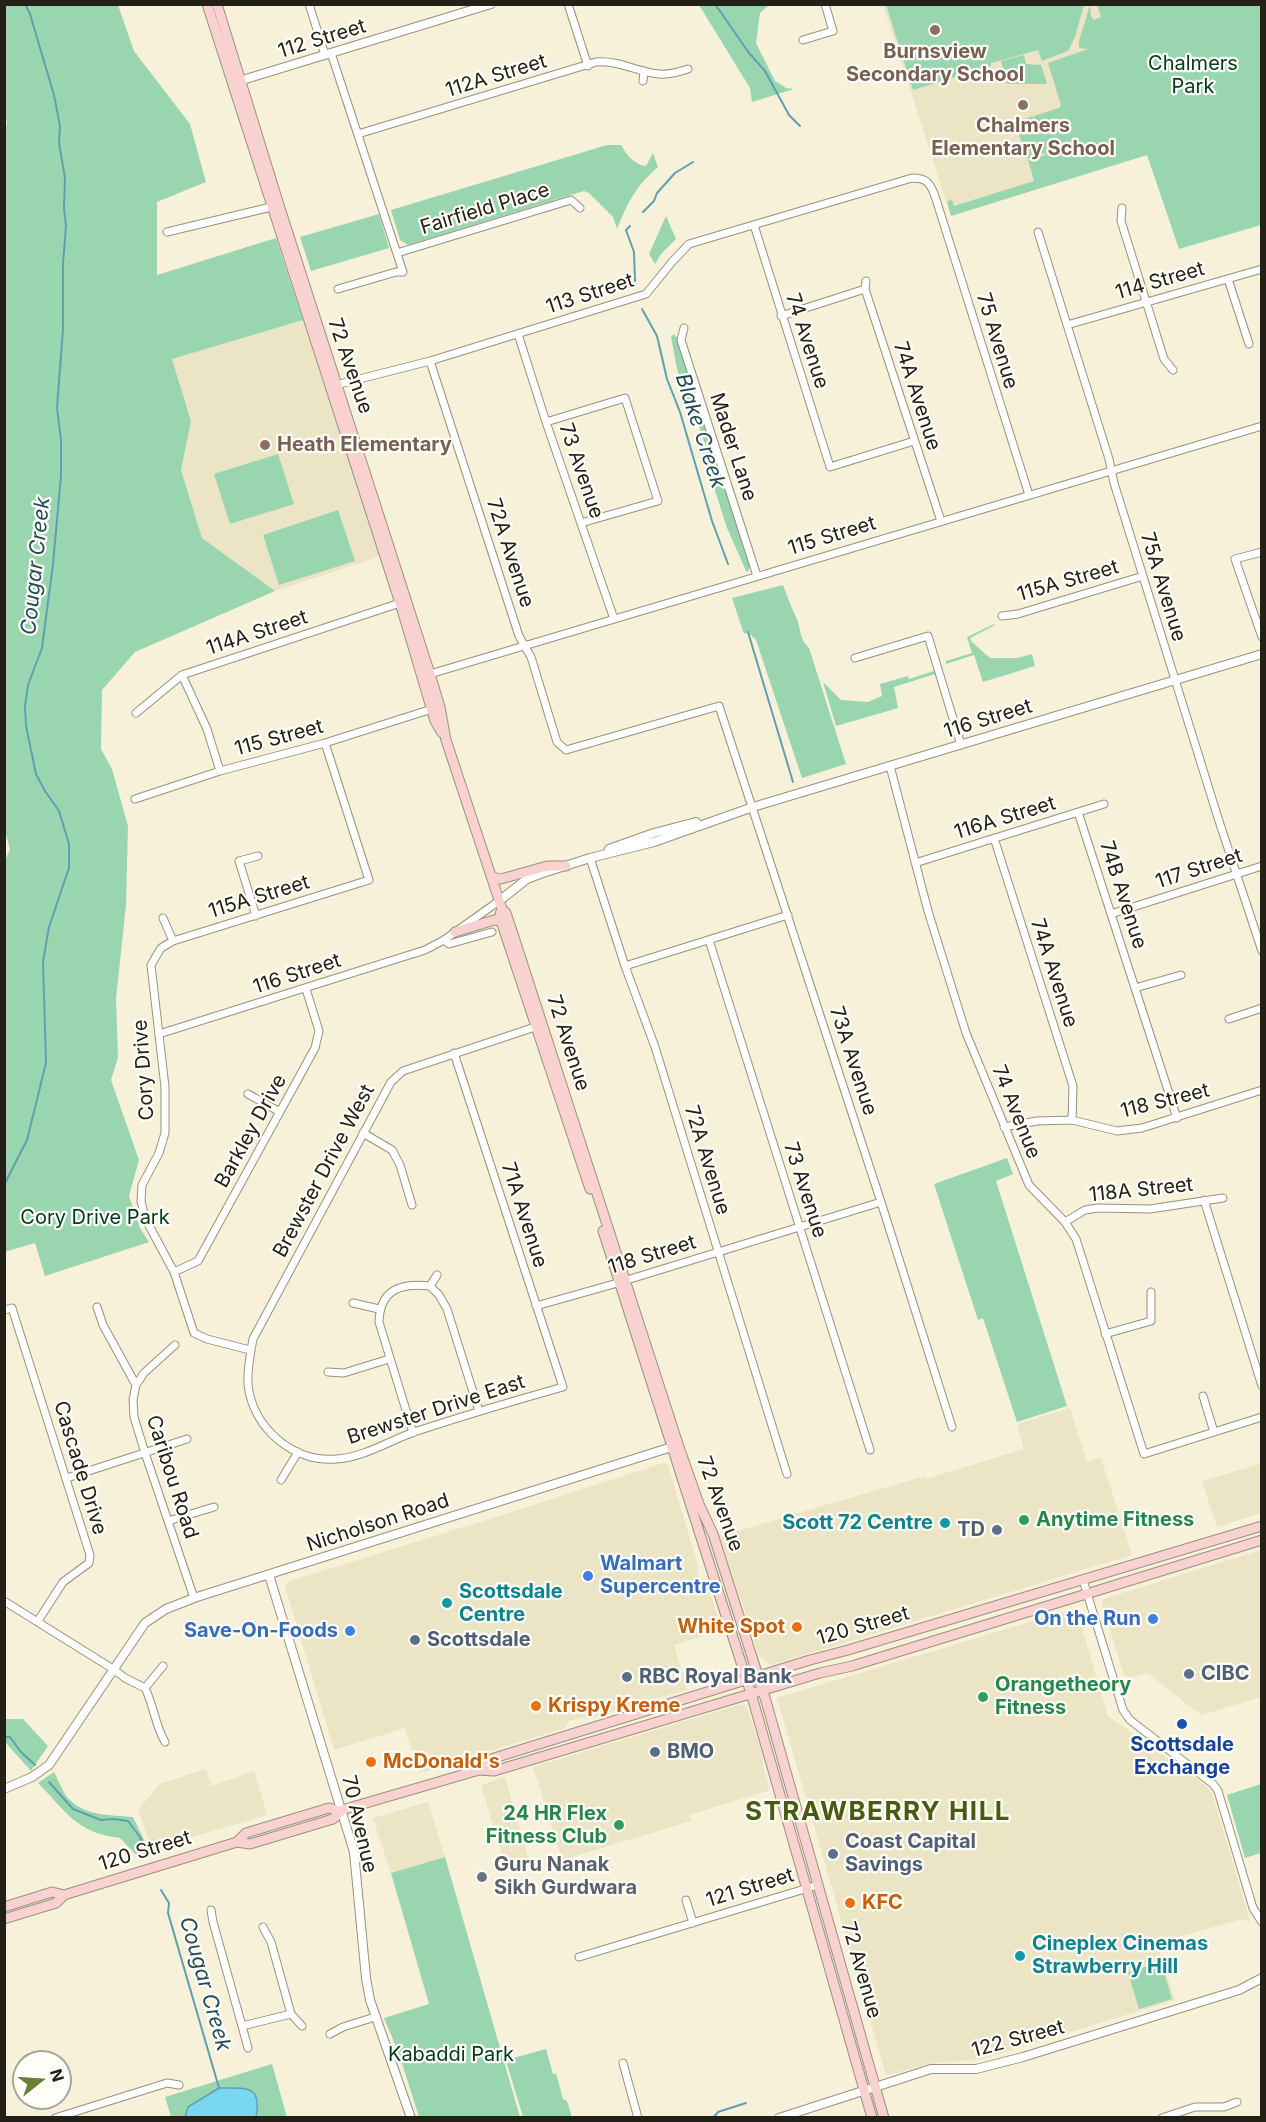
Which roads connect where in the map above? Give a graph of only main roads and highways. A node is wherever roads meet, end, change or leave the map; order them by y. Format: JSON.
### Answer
{"nodes":[{"id":1,"x":207,"y":4,"type":"edge"},
{"id":2,"x":218,"y":4,"type":"edge"},
{"id":3,"x":236,"y":82,"type":"junction"},
{"id":4,"x":334,"y":386,"type":"junction"},
{"id":5,"x":446,"y":740,"type":"junction"},
{"id":6,"x":566,"y":866,"type":"road end"},
{"id":7,"x":492,"y":877,"type":"junction"},
{"id":8,"x":501,"y":905,"type":"junction"},
{"id":9,"x":501,"y":921,"type":"junction"},
{"id":10,"x":455,"y":932,"type":"road end"},
{"id":11,"x":623,"y":1282,"type":"junction"},
{"id":12,"x":675,"y":1446,"type":"junction"},
{"id":13,"x":1257,"y":1527,"type":"edge"},
{"id":14,"x":1261,"y":1538,"type":"edge"},
{"id":15,"x":702,"y":1541,"type":"junction"},
{"id":16,"x":1208,"y":1556,"type":"junction"},
{"id":17,"x":730,"y":1588,"type":"junction"},
{"id":18,"x":758,"y":1676,"type":"junction"},
{"id":19,"x":747,"y":1680,"type":"junction"},
{"id":20,"x":763,"y":1691,"type":"junction"},
{"id":21,"x":751,"y":1694,"type":"junction"},
{"id":22,"x":479,"y":1770,"type":"junction"},
{"id":23,"x":64,"y":1895,"type":"junction"},
{"id":24,"x":4,"y":1906,"type":"edge"},
{"id":25,"x":4,"y":1919,"type":"edge"},
{"id":26,"x":872,"y":2118,"type":"edge"},
{"id":27,"x":884,"y":2118,"type":"edge"}],
"edges":[{"from":1,"to":3,"type":"main road","name":"72 Avenue"},
{"from":2,"to":3,"type":"main road","name":"72 Avenue"},
{"from":3,"to":4,"type":"main road","name":"72 Avenue"},
{"from":3,"to":4,"type":"main road","name":"72 Avenue"},
{"from":4,"to":5,"type":"main road","name":"72 Avenue"},
{"from":4,"to":5,"type":"main road","name":"72 Avenue"},
{"from":5,"to":7,"type":"main road","name":"72 Avenue"},
{"from":6,"to":7,"type":"main road"},
{"from":7,"to":8,"type":"main road","name":"72 Avenue"},
{"from":8,"to":9,"type":"main road","name":"72 Avenue"},
{"from":8,"to":11,"type":"main road","name":"72 Avenue"},
{"from":9,"to":10,"type":"main road"},
{"from":9,"to":11,"type":"main road","name":"72 Avenue"},
{"from":11,"to":12,"type":"main road","name":"72 Avenue"},
{"from":12,"to":15,"type":"main road","name":"72 Avenue"},
{"from":12,"to":17,"type":"main road","name":"72 Avenue"},
{"from":13,"to":16,"type":"main road"},
{"from":13,"to":18,"type":"main road","name":"120 Street"},
{"from":14,"to":16,"type":"main road","name":"120 Street"},
{"from":15,"to":17,"type":"main road"},
{"from":15,"to":19,"type":"main road","name":"72 Avenue"},
{"from":16,"to":20,"type":"main road","name":"120 Street"},
{"from":17,"to":18,"type":"main road","name":"72 Avenue"},
{"from":18,"to":19,"type":"main road","name":"120 Street"},
{"from":18,"to":20,"type":"main road","name":"72 Avenue"},
{"from":19,"to":21,"type":"main road","name":"72 Avenue"},
{"from":19,"to":22,"type":"main road","name":"120 Street"},
{"from":20,"to":21,"type":"main road","name":"120 Street"},
{"from":20,"to":27,"type":"main road","name":"72 Avenue"},
{"from":21,"to":22,"type":"main road","name":"120 Street"},
{"from":21,"to":26,"type":"main road","name":"72 Avenue"},
{"from":22,"to":23,"type":"main road","name":"120 Street"},
{"from":23,"to":24,"type":"main road","name":"120 Street"},
{"from":23,"to":25,"type":"main road","name":"120 Street"}]}
